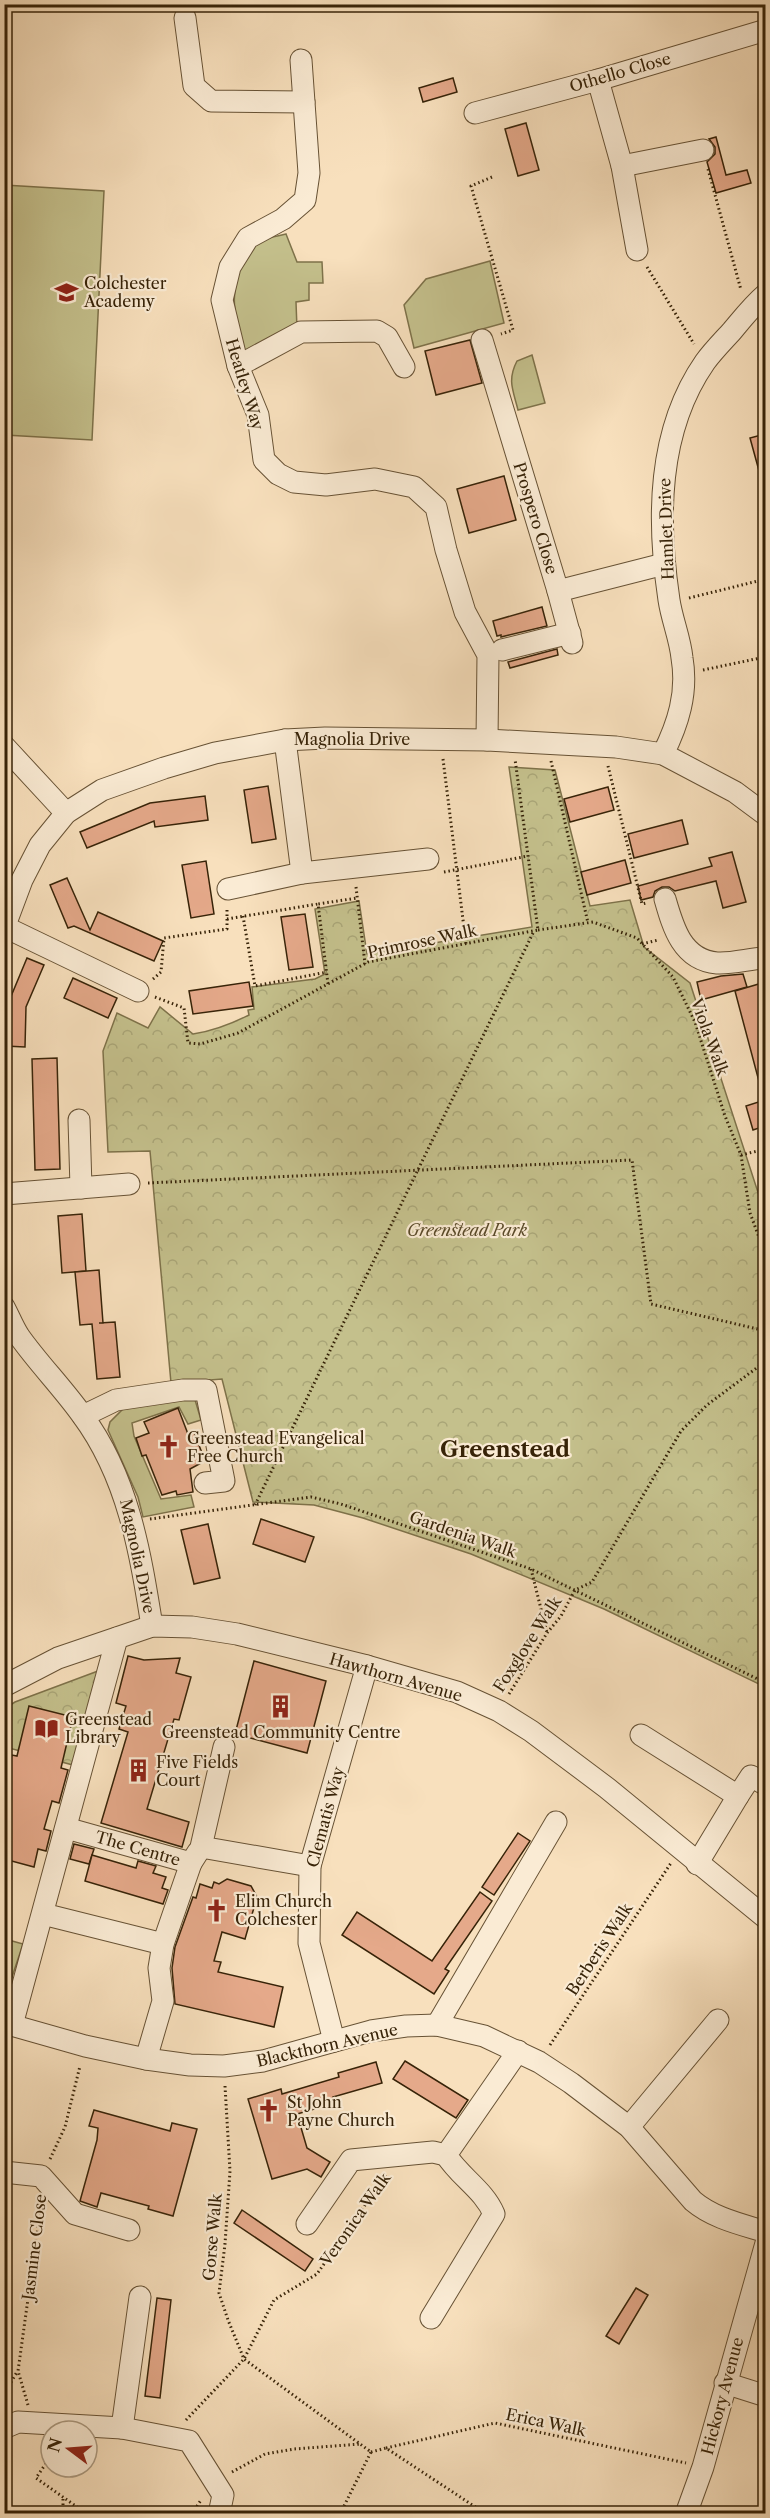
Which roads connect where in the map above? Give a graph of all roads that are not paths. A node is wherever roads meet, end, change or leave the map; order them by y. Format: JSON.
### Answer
{"nodes":[{"id":1,"x":185,"y":18,"type":"dead end"},
{"id":2,"x":765,"y":30,"type":"edge"},
{"id":3,"x":301,"y":60,"type":"dead end"},
{"id":4,"x":598,"y":80,"type":"junction"},
{"id":5,"x":304,"y":102,"type":"junction"},
{"id":6,"x":475,"y":113,"type":"dead end"},
{"id":7,"x":703,"y":150,"type":"road end"},
{"id":8,"x":622,"y":166,"type":"junction"},
{"id":9,"x":637,"y":250,"type":"road end"},
{"id":10,"x":765,"y":294,"type":"edge"},
{"id":11,"x":482,"y":340,"type":"road end"},
{"id":12,"x":238,"y":366,"type":"junction"},
{"id":13,"x":404,"y":367,"type":"dead end"},
{"id":14,"x":664,"y":564,"type":"junction"},
{"id":15,"x":558,"y":591,"type":"junction"},
{"id":16,"x":502,"y":650,"type":"dead end"},
{"id":17,"x":285,"y":740,"type":"junction"},
{"id":18,"x":487,"y":740,"type":"junction"},
{"id":19,"x":4,"y":746,"type":"edge"},
{"id":20,"x":663,"y":754,"type":"junction"},
{"id":21,"x":66,"y":813,"type":"junction"},
{"id":22,"x":765,"y":815,"type":"edge"},
{"id":23,"x":428,"y":859,"type":"dead end"},
{"id":24,"x":302,"y":873,"type":"junction"},
{"id":25,"x":228,"y":889,"type":"road end"},
{"id":26,"x":665,"y":899,"type":"road end"},
{"id":27,"x":5,"y":927,"type":"edge"},
{"id":28,"x":765,"y":956,"type":"edge"},
{"id":29,"x":138,"y":991,"type":"road end"},
{"id":30,"x":79,"y":1120,"type":"dead end"},
{"id":31,"x":129,"y":1184,"type":"road end"},
{"id":32,"x":81,"y":1188,"type":"junction"},
{"id":33,"x":4,"y":1194,"type":"edge"},
{"id":34,"x":4,"y":1307,"type":"edge"},
{"id":35,"x":83,"y":1416,"type":"junction"},
{"id":36,"x":205,"y":1484,"type":"dead end"},
{"id":37,"x":152,"y":1626,"type":"junction"},
{"id":38,"x":117,"y":1638,"type":"junction"},
{"id":39,"x":367,"y":1666,"type":"junction"},
{"id":40,"x":4,"y":1686,"type":"edge"},
{"id":41,"x":641,"y":1736,"type":"dead end"},
{"id":42,"x":224,"y":1747,"type":"dead end"},
{"id":43,"x":765,"y":1785,"type":"edge"},
{"id":44,"x":738,"y":1796,"type":"junction"},
{"id":45,"x":556,"y":1822,"type":"dead end"},
{"id":46,"x":66,"y":1828,"type":"junction"},
{"id":47,"x":196,"y":1855,"type":"junction"},
{"id":48,"x":698,"y":1864,"type":"junction"},
{"id":49,"x":310,"y":1866,"type":"junction"},
{"id":50,"x":44,"y":1909,"type":"junction"},
{"id":51,"x":765,"y":1918,"type":"edge"},
{"id":52,"x":163,"y":1944,"type":"junction"},
{"id":53,"x":718,"y":2020,"type":"dead end"},
{"id":54,"x":8,"y":2024,"type":"edge"},
{"id":55,"x":437,"y":2025,"type":"junction"},
{"id":56,"x":334,"y":2041,"type":"junction"},
{"id":57,"x":518,"y":2051,"type":"junction"},
{"id":58,"x":146,"y":2059,"type":"junction"},
{"id":59,"x":629,"y":2127,"type":"junction"},
{"id":60,"x":446,"y":2155,"type":"junction"},
{"id":61,"x":4,"y":2172,"type":"edge"},
{"id":62,"x":307,"y":2224,"type":"dead end"},
{"id":63,"x":129,"y":2230,"type":"dead end"},
{"id":64,"x":765,"y":2232,"type":"edge"},
{"id":65,"x":765,"y":2243,"type":"edge"},
{"id":66,"x":140,"y":2297,"type":"dead end"},
{"id":67,"x":430,"y":2318,"type":"dead end"},
{"id":68,"x":725,"y":2383,"type":"junction"},
{"id":69,"x":765,"y":2397,"type":"edge"},
{"id":70,"x":4,"y":2428,"type":"edge"},
{"id":71,"x":122,"y":2428,"type":"junction"},
{"id":72,"x":219,"y":2514,"type":"edge"},
{"id":73,"x":686,"y":2514,"type":"edge"}],
"edges":[{"from":1,"to":5,"type":"street"},
{"from":2,"to":4,"type":"street","name":"Othello Close"},
{"from":3,"to":5,"type":"street","name":"Heatley Way"},
{"from":4,"to":6,"type":"street","name":"Othello Close"},
{"from":4,"to":8,"type":"street"},
{"from":5,"to":12,"type":"street","name":"Heatley Way"},
{"from":7,"to":8,"type":"street"},
{"from":8,"to":9,"type":"street"},
{"from":10,"to":14,"type":"street","name":"Hamlet Drive"},
{"from":11,"to":15,"type":"street","name":"Prospero Close"},
{"from":12,"to":13,"type":"street"},
{"from":12,"to":18,"type":"street","name":"Heatley Way"},
{"from":14,"to":15,"type":"street","name":"Prospero Close"},
{"from":14,"to":20,"type":"street","name":"Hamlet Drive"},
{"from":15,"to":16,"type":"street"},
{"from":17,"to":18,"type":"street","name":"Magnolia Drive"},
{"from":17,"to":21,"type":"street","name":"Magnolia Drive"},
{"from":17,"to":24,"type":"street"},
{"from":18,"to":20,"type":"street","name":"Magnolia Drive"},
{"from":19,"to":21,"type":"street"},
{"from":20,"to":22,"type":"street","name":"Magnolia Drive"},
{"from":21,"to":27,"type":"street","name":"Magnolia Drive"},
{"from":23,"to":24,"type":"street"},
{"from":24,"to":25,"type":"street"},
{"from":26,"to":28,"type":"street"},
{"from":27,"to":29,"type":"street"},
{"from":30,"to":32,"type":"street"},
{"from":31,"to":32,"type":"street"},
{"from":32,"to":33,"type":"street"},
{"from":34,"to":35,"type":"street","name":"Magnolia Drive"},
{"from":35,"to":36,"type":"street"},
{"from":35,"to":37,"type":"street","name":"Magnolia Drive"},
{"from":37,"to":38,"type":"street","name":"Hawthorn Avenue"},
{"from":37,"to":39,"type":"street","name":"Hawthorn Avenue"},
{"from":38,"to":40,"type":"street","name":"Hawthorn Avenue"},
{"from":38,"to":46,"type":"street"},
{"from":39,"to":48,"type":"street","name":"Hawthorn Avenue"},
{"from":39,"to":49,"type":"street","name":"Clematis Way"},
{"from":41,"to":44,"type":"street"},
{"from":42,"to":47,"type":"street"},
{"from":43,"to":44,"type":"street"},
{"from":44,"to":48,"type":"street"},
{"from":45,"to":55,"type":"street"},
{"from":46,"to":47,"type":"street","name":"The Centre"},
{"from":46,"to":50,"type":"street"},
{"from":47,"to":49,"type":"street","name":"The Centre"},
{"from":47,"to":52,"type":"street"},
{"from":48,"to":51,"type":"street","name":"Hawthorn Avenue"},
{"from":49,"to":56,"type":"street","name":"Clematis Way"},
{"from":50,"to":52,"type":"street"},
{"from":50,"to":54,"type":"street"},
{"from":52,"to":58,"type":"street"},
{"from":53,"to":59,"type":"street"},
{"from":54,"to":58,"type":"street","name":"Blackthorn Avenue"},
{"from":55,"to":56,"type":"street","name":"Blackthorn Avenue"},
{"from":55,"to":57,"type":"street","name":"Blackthorn Avenue"},
{"from":56,"to":58,"type":"street","name":"Blackthorn Avenue"},
{"from":57,"to":59,"type":"street","name":"Blackthorn Avenue"},
{"from":57,"to":60,"type":"street"},
{"from":59,"to":64,"type":"street","name":"Blackthorn Avenue"},
{"from":60,"to":62,"type":"street","name":"Veronica Walk"},
{"from":60,"to":67,"type":"street"},
{"from":61,"to":63,"type":"street","name":"Jasmine Close"},
{"from":65,"to":68,"type":"street","name":"Hickory Avenue"},
{"from":66,"to":71,"type":"street"},
{"from":68,"to":69,"type":"street"},
{"from":68,"to":73,"type":"street","name":"Hickory Avenue"},
{"from":70,"to":71,"type":"street"},
{"from":71,"to":72,"type":"street"}]}
